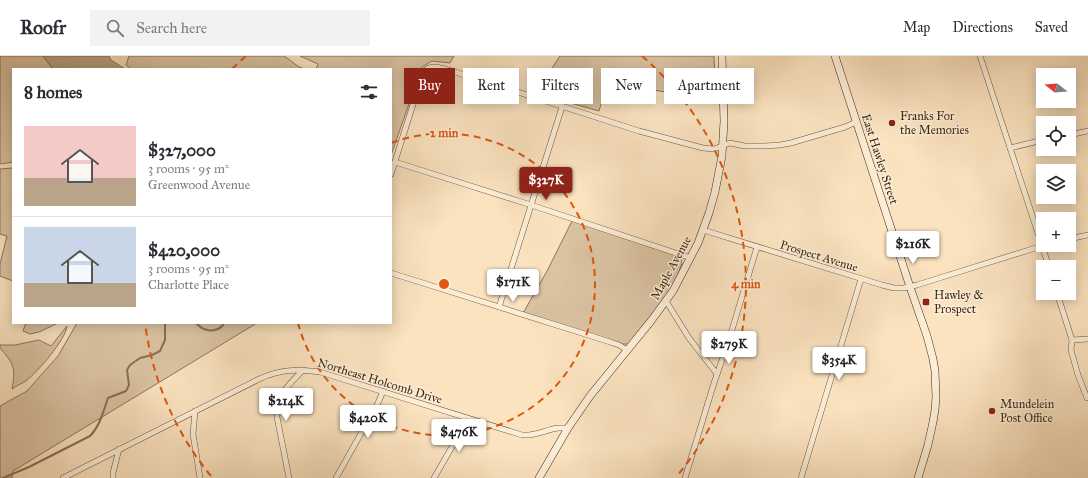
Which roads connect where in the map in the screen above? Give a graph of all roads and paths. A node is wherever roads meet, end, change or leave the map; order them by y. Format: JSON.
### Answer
{"nodes":[{"id":1,"x":722,"y":56,"type":"edge"},
{"id":2,"x":835,"y":56,"type":"edge"},
{"id":3,"x":980,"y":56,"type":"edge"},
{"id":4,"x":562,"y":107,"type":"junction"},
{"id":5,"x":856,"y":122,"type":"junction"},
{"id":6,"x":1088,"y":131,"type":"edge"},
{"id":7,"x":1076,"y":134,"type":"edge"},
{"id":8,"x":1036,"y":142,"type":"edge"},
{"id":9,"x":722,"y":146,"type":"junction"},
{"id":10,"x":1010,"y":148,"type":"junction"},
{"id":11,"x":395,"y":162,"type":"junction"},
{"id":12,"x":392,"y":171,"type":"edge"},
{"id":13,"x":531,"y":205,"type":"junction"},
{"id":14,"x":1036,"y":224,"type":"edge"},
{"id":15,"x":703,"y":230,"type":"junction"},
{"id":16,"x":1088,"y":235,"type":"edge"},
{"id":17,"x":1076,"y":238,"type":"edge"},
{"id":18,"x":757,"y":247,"type":"junction"},
{"id":19,"x":1036,"y":247,"type":"edge"},
{"id":20,"x":691,"y":258,"type":"junction"},
{"id":21,"x":392,"y":273,"type":"edge"},
{"id":22,"x":861,"y":279,"type":"junction"},
{"id":23,"x":910,"y":287,"type":"junction"},
{"id":24,"x":1059,"y":300,"type":"edge"},
{"id":25,"x":666,"y":301,"type":"junction"},
{"id":26,"x":499,"y":307,"type":"junction"},
{"id":27,"x":1088,"y":339,"type":"edge"},
{"id":28,"x":1072,"y":340,"type":"junction"},
{"id":29,"x":627,"y":350,"type":"junction"},
{"id":30,"x":303,"y":370,"type":"junction"},
{"id":31,"x":717,"y":374,"type":"junction"},
{"id":32,"x":383,"y":391,"type":"junction"},
{"id":33,"x":1087,"y":398,"type":"dead end"},
{"id":34,"x":195,"y":411,"type":"junction"},
{"id":35,"x":468,"y":418,"type":"junction"},
{"id":36,"x":568,"y":428,"type":"junction"},
{"id":37,"x":119,"y":449,"type":"junction"},
{"id":38,"x":63,"y":478,"type":"edge"},
{"id":39,"x":114,"y":478,"type":"edge"},
{"id":40,"x":200,"y":478,"type":"edge"},
{"id":41,"x":289,"y":478,"type":"edge"},
{"id":42,"x":336,"y":478,"type":"edge"},
{"id":43,"x":434,"y":478,"type":"edge"},
{"id":44,"x":539,"y":478,"type":"edge"},
{"id":45,"x":685,"y":478,"type":"edge"},
{"id":46,"x":801,"y":478,"type":"edge"},
{"id":47,"x":918,"y":478,"type":"edge"}],
"edges":[{"from":1,"to":9,"type":"main road","name":"Maple Avenue"},
{"from":2,"to":5,"type":"main road","name":"East Hawley Street"},
{"from":3,"to":10,"type":"street"},
{"from":4,"to":9,"type":"street"},
{"from":4,"to":11,"type":"street"},
{"from":4,"to":13,"type":"street"},
{"from":5,"to":9,"type":"street"},
{"from":5,"to":23,"type":"main road","name":"East Hawley Street"},
{"from":6,"to":7,"type":"street"},
{"from":8,"to":10,"type":"street"},
{"from":9,"to":15,"type":"main road","name":"Maple Avenue"},
{"from":10,"to":14,"type":"street"},
{"from":11,"to":12,"type":"street"},
{"from":11,"to":13,"type":"street"},
{"from":13,"to":20,"type":"street"},
{"from":13,"to":26,"type":"street"},
{"from":15,"to":18,"type":"street","name":"Prospect Avenue"},
{"from":15,"to":20,"type":"main road","name":"Maple Avenue"},
{"from":16,"to":17,"type":"street"},
{"from":18,"to":22,"type":"street","name":"Prospect Avenue"},
{"from":18,"to":31,"type":"street"},
{"from":19,"to":23,"type":"street","name":"Prospect Avenue"},
{"from":20,"to":25,"type":"main road","name":"Maple Avenue"},
{"from":21,"to":26,"type":"street"},
{"from":22,"to":23,"type":"street","name":"Prospect Avenue"},
{"from":22,"to":46,"type":"street"},
{"from":23,"to":47,"type":"main road","name":"East Hawley Street"},
{"from":24,"to":28,"type":"street"},
{"from":25,"to":29,"type":"main road","name":"Maple Avenue"},
{"from":25,"to":31,"type":"street"},
{"from":26,"to":29,"type":"street"},
{"from":27,"to":28,"type":"street"},
{"from":28,"to":33,"type":"street"},
{"from":29,"to":36,"type":"main road","name":"Maple Avenue"},
{"from":30,"to":32,"type":"street","name":"Northeast Holcomb Drive"},
{"from":30,"to":34,"type":"street","name":"Northeast Holcomb Drive"},
{"from":30,"to":41,"type":"street"},
{"from":31,"to":45,"type":"street"},
{"from":32,"to":35,"type":"street","name":"Northeast Holcomb Drive"},
{"from":32,"to":42,"type":"street"},
{"from":34,"to":37,"type":"street","name":"Northeast Holcomb Drive"},
{"from":34,"to":40,"type":"street"},
{"from":35,"to":36,"type":"street","name":"Northeast Holcomb Drive"},
{"from":35,"to":43,"type":"street"},
{"from":36,"to":44,"type":"main road","name":"Maple Avenue"},
{"from":37,"to":38,"type":"street","name":"Northeast Holcomb Drive"},
{"from":37,"to":39,"type":"street"}]}
